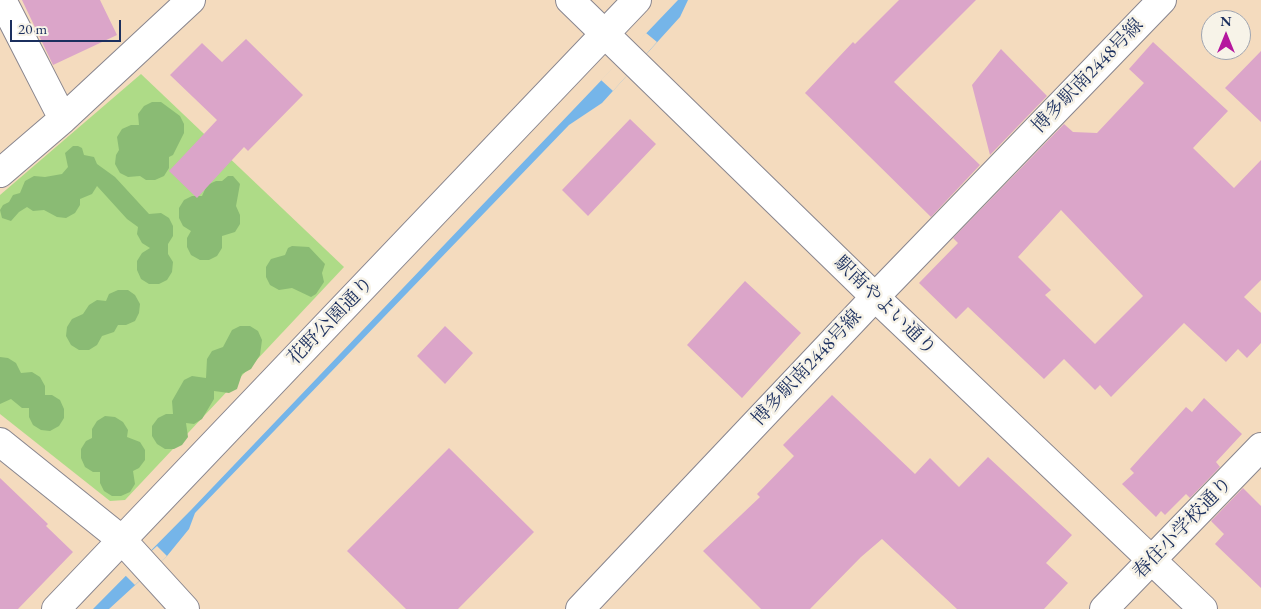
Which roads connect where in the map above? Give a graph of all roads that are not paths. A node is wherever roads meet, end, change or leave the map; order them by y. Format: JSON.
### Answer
{"nodes":[{"id":1,"x":2,"y":0,"type":"edge"},
{"id":2,"x":191,"y":0,"type":"edge"},
{"id":3,"x":570,"y":0,"type":"edge"},
{"id":4,"x":637,"y":0,"type":"edge"},
{"id":5,"x":1162,"y":0,"type":"edge"},
{"id":6,"x":605,"y":33,"type":"junction"},
{"id":7,"x":63,"y":119,"type":"junction"},
{"id":8,"x":0,"y":173,"type":"edge"},
{"id":9,"x":875,"y":297,"type":"junction"},
{"id":10,"x":0,"y":442,"type":"edge"},
{"id":11,"x":1261,"y":447,"type":"edge"},
{"id":12,"x":122,"y":540,"type":"junction"},
{"id":13,"x":1152,"y":559,"type":"junction"},
{"id":14,"x":56,"y":609,"type":"edge"},
{"id":15,"x":185,"y":609,"type":"edge"},
{"id":16,"x":580,"y":609,"type":"edge"},
{"id":17,"x":1104,"y":609,"type":"edge"},
{"id":18,"x":1203,"y":609,"type":"edge"}],
"edges":[{"from":1,"to":7,"type":"street"},
{"from":2,"to":7,"type":"street"},
{"from":3,"to":6,"type":"street","name":"駅南やよい通り"},
{"from":4,"to":6,"type":"street","name":"花野公園通り"},
{"from":5,"to":9,"type":"street","name":"博多駅南2448号線"},
{"from":6,"to":9,"type":"street","name":"駅南やよい通り"},
{"from":6,"to":12,"type":"street","name":"花野公園通り"},
{"from":7,"to":8,"type":"street"},
{"from":9,"to":13,"type":"street","name":"駅南やよい通り"},
{"from":9,"to":16,"type":"street","name":"博多駅南2448号線"},
{"from":10,"to":12,"type":"street"},
{"from":11,"to":13,"type":"street","name":"春住小学校通り"},
{"from":12,"to":14,"type":"street","name":"花野公園通り"},
{"from":12,"to":15,"type":"street"},
{"from":13,"to":17,"type":"street","name":"春住小学校通り"},
{"from":13,"to":18,"type":"street","name":"駅南やよい通り"}]}
